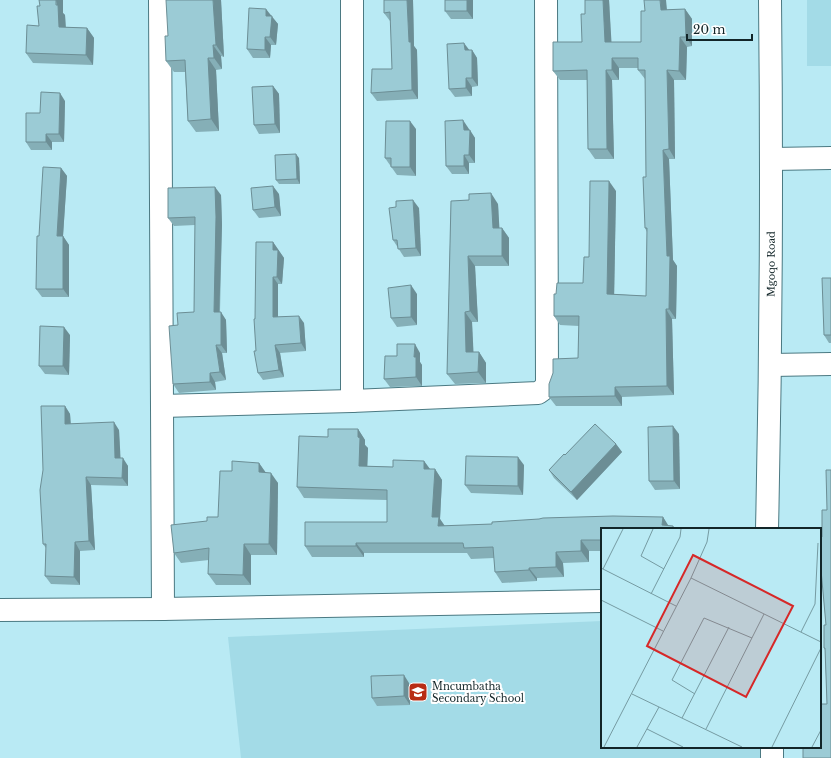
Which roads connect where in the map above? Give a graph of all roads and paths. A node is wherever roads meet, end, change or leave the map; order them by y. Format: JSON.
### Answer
{"nodes":[{"id":1,"x":160,"y":0,"type":"edge"},
{"id":2,"x":352,"y":0,"type":"edge"},
{"id":3,"x":546,"y":0,"type":"edge"},
{"id":4,"x":770,"y":0,"type":"edge"},
{"id":5,"x":831,"y":158,"type":"edge"},
{"id":6,"x":772,"y":159,"type":"junction"},
{"id":7,"x":771,"y":364,"type":"junction"},
{"id":8,"x":831,"y":364,"type":"edge"},
{"id":9,"x":352,"y":401,"type":"junction"},
{"id":10,"x":162,"y":406,"type":"junction"},
{"id":11,"x":767,"y":528,"type":"edge"},
{"id":12,"x":601,"y":601,"type":"edge"},
{"id":13,"x":163,"y":609,"type":"junction"},
{"id":14,"x":0,"y":610,"type":"edge"}],
"edges":[{"from":1,"to":10,"type":"street"},
{"from":2,"to":9,"type":"street"},
{"from":3,"to":9,"type":"street"},
{"from":4,"to":6,"type":"street","name":"Mgoqo Road"},
{"from":5,"to":6,"type":"street"},
{"from":6,"to":7,"type":"street","name":"Mgoqo Road"},
{"from":7,"to":8,"type":"street"},
{"from":7,"to":11,"type":"street","name":"Mgoqo Road"},
{"from":9,"to":10,"type":"street"},
{"from":10,"to":13,"type":"street"},
{"from":12,"to":13,"type":"street"},
{"from":13,"to":14,"type":"street"}]}
